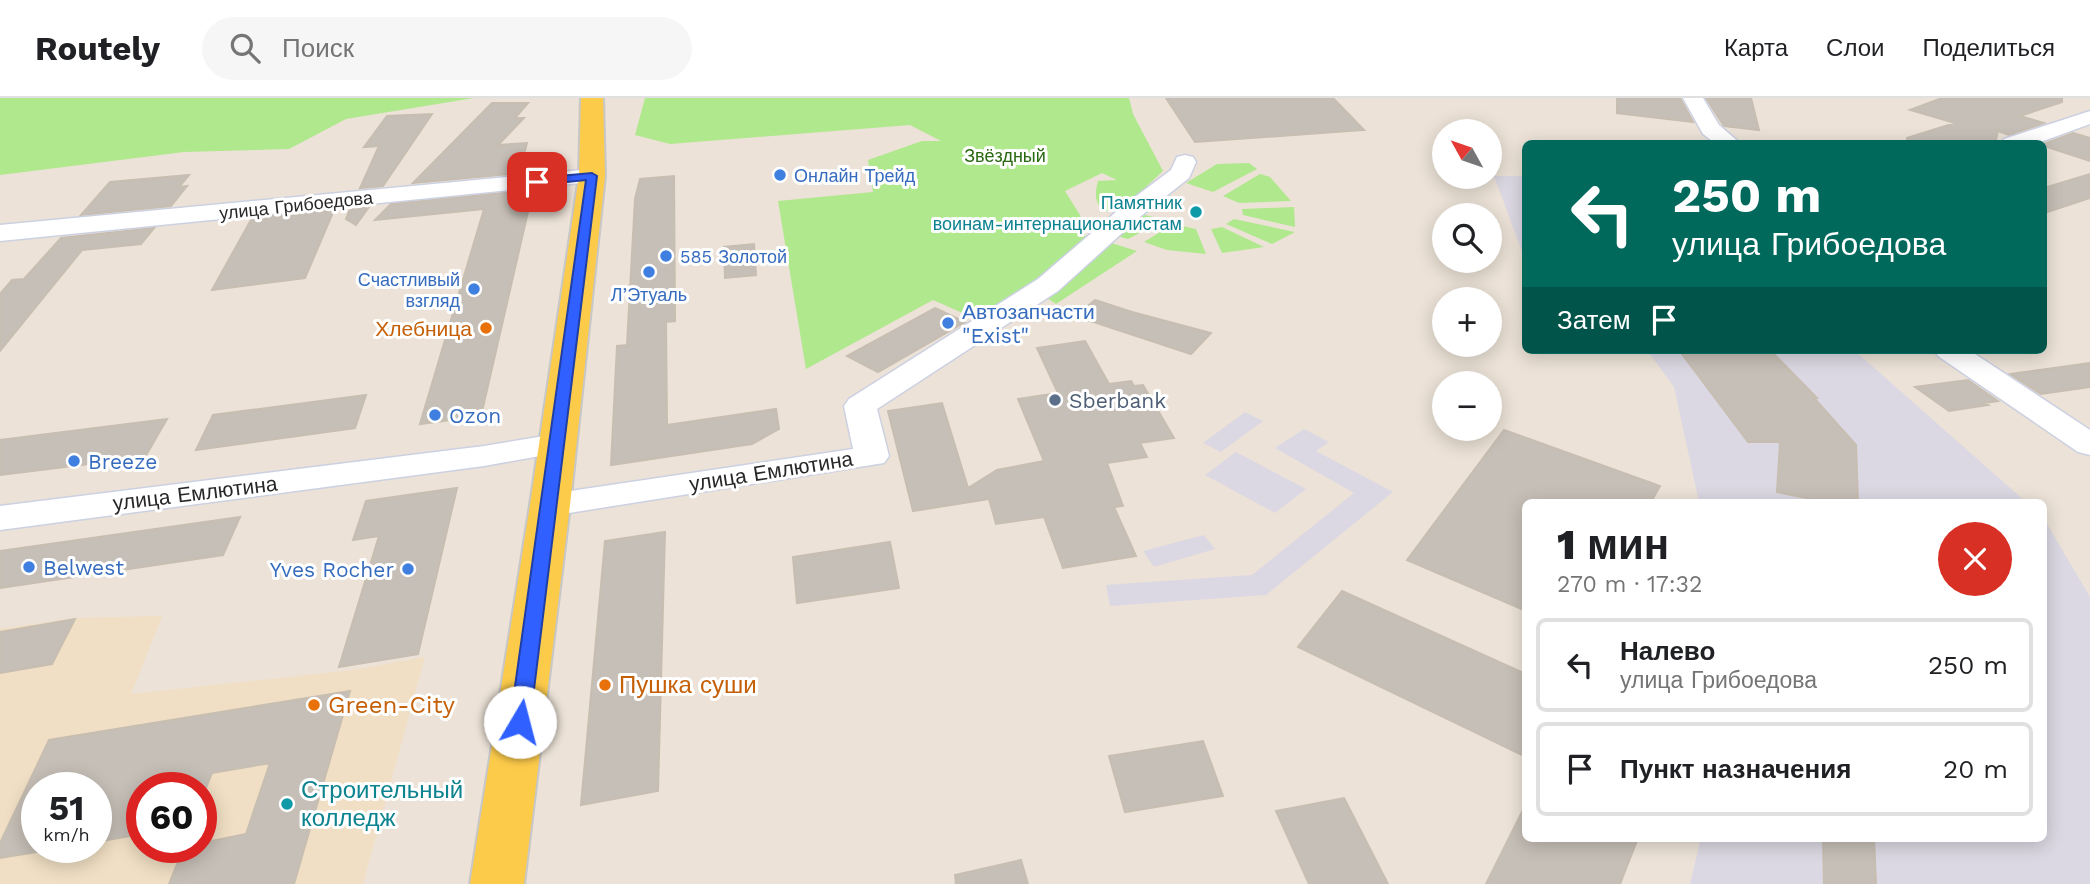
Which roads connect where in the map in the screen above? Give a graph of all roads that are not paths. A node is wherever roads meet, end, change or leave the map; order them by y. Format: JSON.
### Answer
{"nodes":[{"id":1,"x":592,"y":98,"type":"edge"},
{"id":2,"x":1693,"y":98,"type":"edge"},
{"id":3,"x":2090,"y":117,"type":"edge"},
{"id":4,"x":1725,"y":140,"type":"edge"},
{"id":5,"x":2024,"y":140,"type":"edge"},
{"id":6,"x":1185,"y":162,"type":"dead end"},
{"id":7,"x":592,"y":176,"type":"junction"},
{"id":8,"x":13,"y":232,"type":"edge"},
{"id":9,"x":0,"y":257,"type":"edge"},
{"id":10,"x":1955,"y":354,"type":"edge"},
{"id":11,"x":2082,"y":433,"type":"edge"},
{"id":12,"x":556,"y":444,"type":"junction"},
{"id":13,"x":550,"y":505,"type":"junction"},
{"id":14,"x":0,"y":518,"type":"edge"},
{"id":15,"x":497,"y":884,"type":"edge"}],
"edges":[{"from":1,"to":7,"type":"main road"},
{"from":2,"to":4,"type":"street"},
{"from":3,"to":5,"type":"street"},
{"from":6,"to":13,"type":"street","name":"улица Емлютина"},
{"from":7,"to":8,"type":"street","name":"улица Грибоедова"},
{"from":7,"to":12,"type":"main road"},
{"from":8,"to":9,"type":"street"},
{"from":10,"to":11,"type":"street"},
{"from":12,"to":13,"type":"main road"},
{"from":12,"to":14,"type":"street","name":"улица Емлютина"},
{"from":13,"to":15,"type":"main road"}]}
